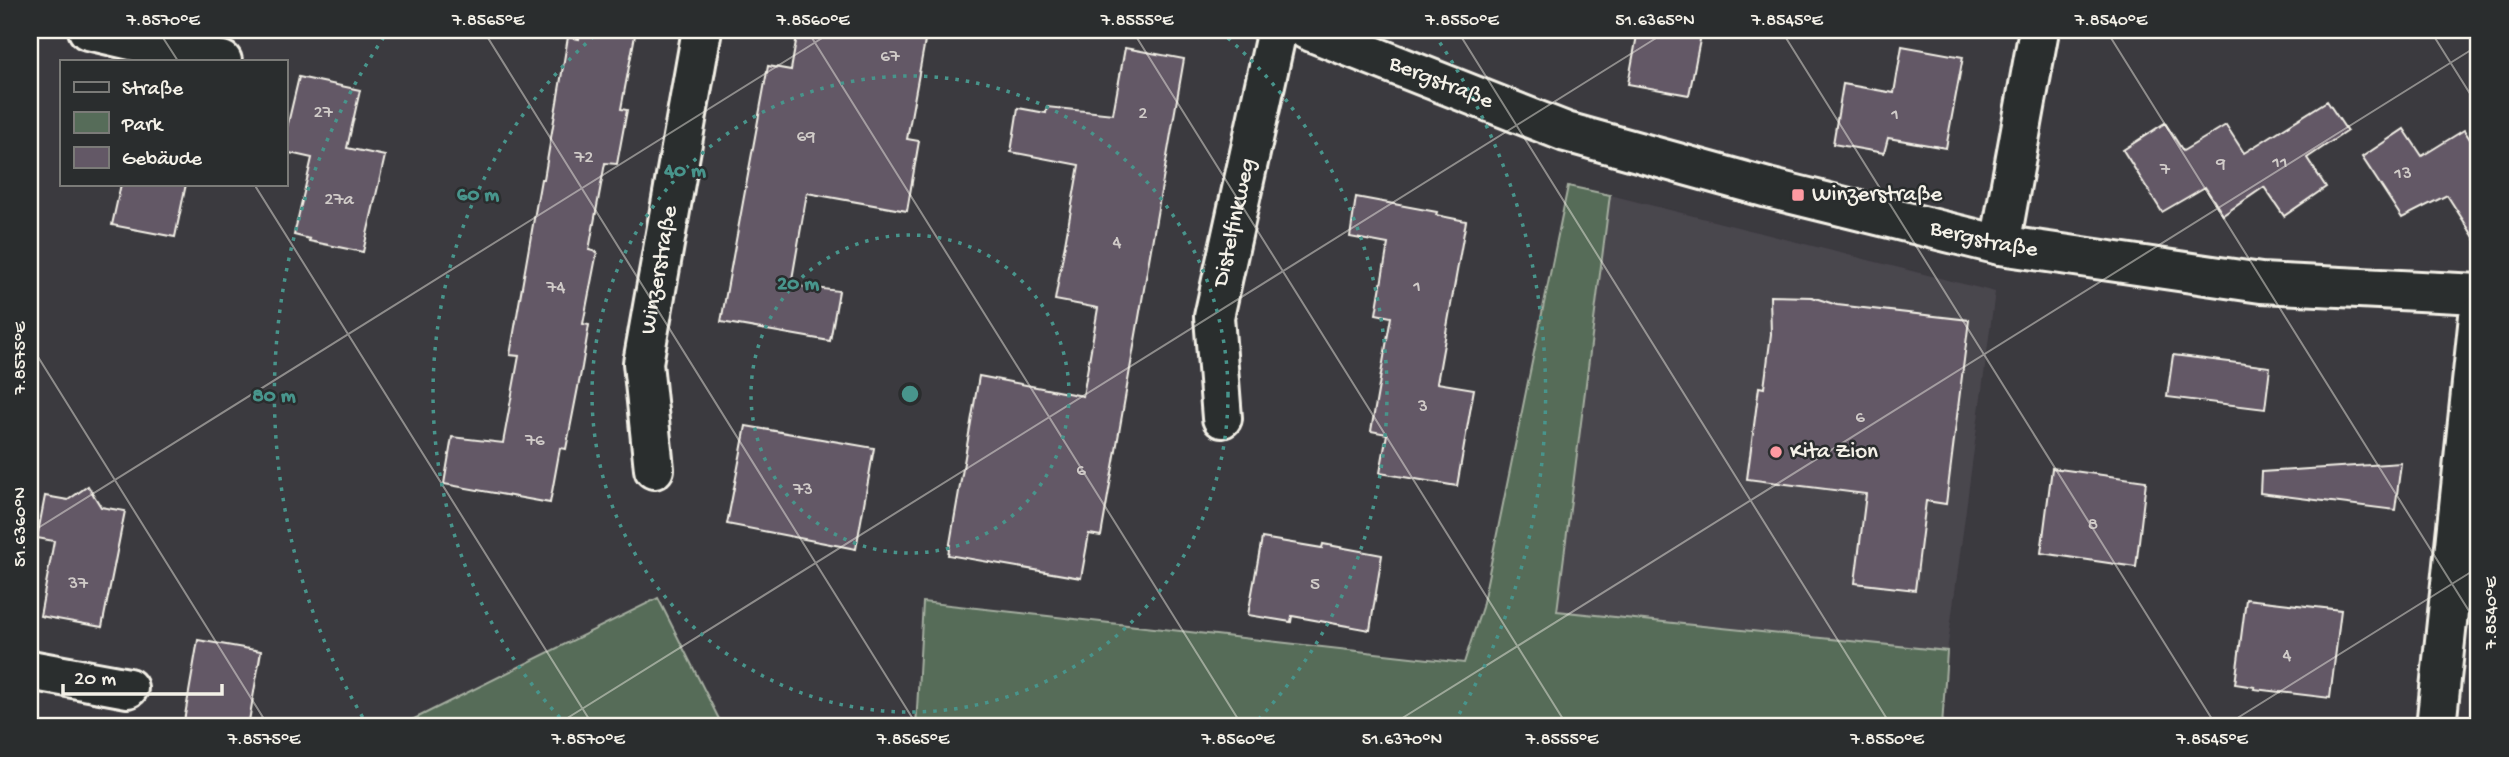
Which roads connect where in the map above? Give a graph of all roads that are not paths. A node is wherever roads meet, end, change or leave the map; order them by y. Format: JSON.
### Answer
{"nodes":[{"id":1,"x":88,"y":30,"type":"edge"},
{"id":2,"x":702,"y":30,"type":"edge"},
{"id":3,"x":1277,"y":30,"type":"edge"},
{"id":4,"x":1307,"y":30,"type":"edge"},
{"id":5,"x":2039,"y":30,"type":"edge"},
{"id":6,"x":218,"y":60,"type":"edge"},
{"id":7,"x":2000,"y":245,"type":"junction"},
{"id":8,"x":2479,"y":294,"type":"edge"},
{"id":9,"x":2479,"y":316,"type":"edge"},
{"id":10,"x":1222,"y":418,"type":"dead end"},
{"id":11,"x":654,"y":469,"type":"dead end"},
{"id":12,"x":30,"y":670,"type":"edge"},
{"id":13,"x":128,"y":688,"type":"dead end"},
{"id":14,"x":2435,"y":727,"type":"edge"}],
"edges":[{"from":1,"to":6,"type":"street"},
{"from":2,"to":11,"type":"street","name":"Winzerstraße"},
{"from":3,"to":10,"type":"street","name":"Distelfinkweg"},
{"from":4,"to":7,"type":"street","name":"Bergstraße"},
{"from":5,"to":7,"type":"street"},
{"from":7,"to":8,"type":"street","name":"Bergstraße"},
{"from":9,"to":14,"type":"street"},
{"from":12,"to":13,"type":"street"}]}
